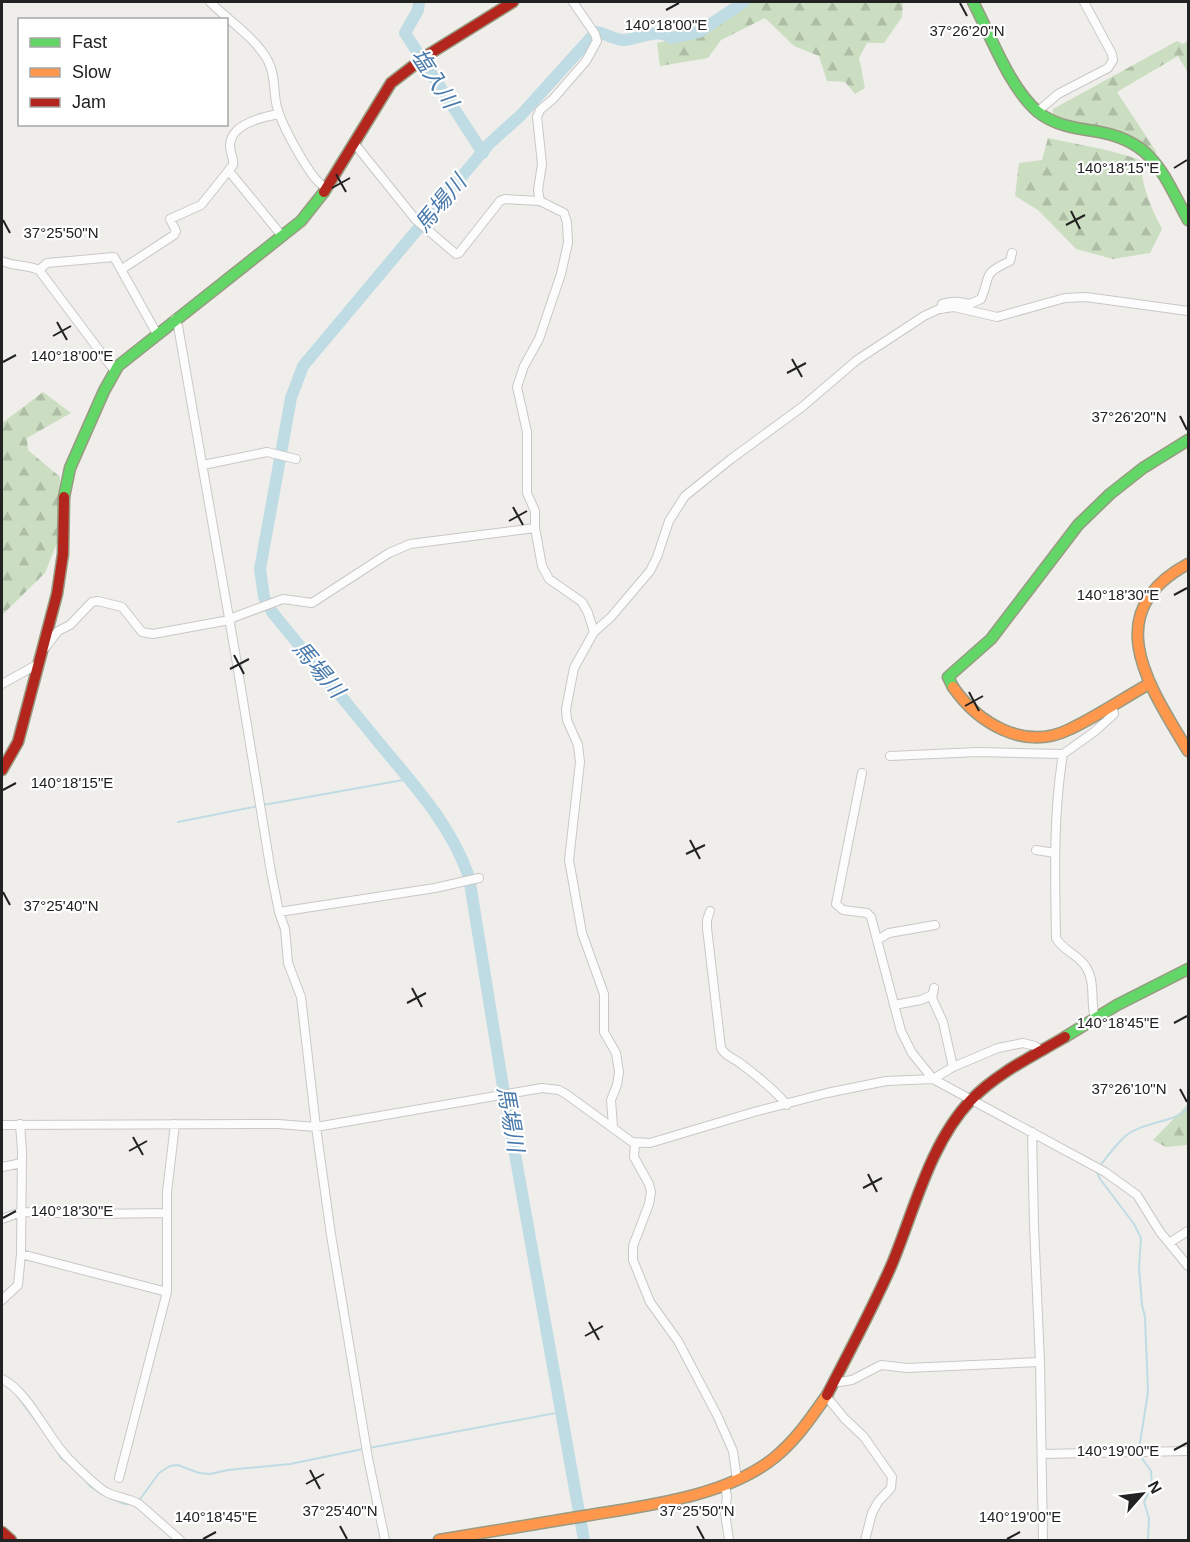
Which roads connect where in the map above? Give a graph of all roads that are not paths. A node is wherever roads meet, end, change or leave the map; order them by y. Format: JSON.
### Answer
{"nodes":[{"id":1,"x":210,"y":2,"type":"edge"},
{"id":2,"x":513,"y":2,"type":"edge"},
{"id":3,"x":573,"y":2,"type":"edge"},
{"id":4,"x":973,"y":2,"type":"edge"},
{"id":5,"x":1084,"y":2,"type":"edge"},
{"id":6,"x":227,"y":18,"type":"edge"},
{"id":7,"x":228,"y":19,"type":"edge"},
{"id":8,"x":1037,"y":112,"type":"junction"},
{"id":9,"x":279,"y":114,"type":"junction"},
{"id":10,"x":354,"y":143,"type":"junction"},
{"id":11,"x":229,"y":171,"type":"junction"},
{"id":12,"x":327,"y":188,"type":"junction"},
{"id":13,"x":540,"y":201,"type":"junction"},
{"id":14,"x":1188,"y":220,"type":"edge"},
{"id":15,"x":282,"y":237,"type":"junction"},
{"id":16,"x":1012,"y":254,"type":"dead end"},
{"id":17,"x":2,"y":261,"type":"edge"},
{"id":18,"x":122,"y":269,"type":"junction"},
{"id":19,"x":39,"y":270,"type":"junction"},
{"id":20,"x":942,"y":309,"type":"junction"},
{"id":21,"x":1188,"y":311,"type":"edge"},
{"id":22,"x":175,"y":319,"type":"junction"},
{"id":23,"x":157,"y":334,"type":"junction"},
{"id":24,"x":114,"y":370,"type":"junction"},
{"id":25,"x":1188,"y":440,"type":"edge"},
{"id":26,"x":296,"y":459,"type":"dead end"},
{"id":27,"x":203,"y":465,"type":"junction"},
{"id":28,"x":535,"y":528,"type":"junction"},
{"id":29,"x":1188,"y":564,"type":"edge"},
{"id":30,"x":229,"y":618,"type":"junction"},
{"id":31,"x":594,"y":632,"type":"junction"},
{"id":32,"x":41,"y":650,"type":"junction"},
{"id":33,"x":38,"y":664,"type":"junction"},
{"id":34,"x":2,"y":684,"type":"edge"},
{"id":35,"x":1149,"y":684,"type":"junction"},
{"id":36,"x":1112,"y":706,"type":"junction"},
{"id":37,"x":1188,"y":751,"type":"edge"},
{"id":38,"x":1063,"y":754,"type":"junction"},
{"id":39,"x":890,"y":756,"type":"dead end"},
{"id":40,"x":2,"y":770,"type":"edge"},
{"id":41,"x":862,"y":773,"type":"dead end"},
{"id":42,"x":1036,"y":850,"type":"dead end"},
{"id":43,"x":1055,"y":853,"type":"junction"},
{"id":44,"x":479,"y":878,"type":"dead end"},
{"id":45,"x":710,"y":911,"type":"dead end"},
{"id":46,"x":279,"y":912,"type":"junction"},
{"id":47,"x":935,"y":925,"type":"dead end"},
{"id":48,"x":877,"y":940,"type":"junction"},
{"id":49,"x":1188,"y":969,"type":"edge"},
{"id":50,"x":894,"y":1005,"type":"junction"},
{"id":51,"x":1095,"y":1018,"type":"junction"},
{"id":52,"x":1042,"y":1051,"type":"junction"},
{"id":53,"x":953,"y":1067,"type":"junction"},
{"id":54,"x":933,"y":1079,"type":"junction"},
{"id":55,"x":971,"y":1100,"type":"junction"},
{"id":56,"x":787,"y":1105,"type":"junction"},
{"id":57,"x":20,"y":1124,"type":"junction"},
{"id":58,"x":175,"y":1124,"type":"junction"},
{"id":59,"x":2,"y":1125,"type":"edge"},
{"id":60,"x":316,"y":1127,"type":"junction"},
{"id":61,"x":613,"y":1127,"type":"junction"},
{"id":62,"x":1032,"y":1132,"type":"junction"},
{"id":63,"x":635,"y":1143,"type":"junction"},
{"id":64,"x":22,"y":1163,"type":"junction"},
{"id":65,"x":2,"y":1167,"type":"edge"},
{"id":66,"x":21,"y":1212,"type":"junction"},
{"id":67,"x":167,"y":1213,"type":"junction"},
{"id":68,"x":2,"y":1219,"type":"edge"},
{"id":69,"x":1188,"y":1231,"type":"edge"},
{"id":70,"x":1169,"y":1243,"type":"junction"},
{"id":71,"x":21,"y":1254,"type":"junction"},
{"id":72,"x":1188,"y":1266,"type":"edge"},
{"id":73,"x":167,"y":1292,"type":"junction"},
{"id":74,"x":2,"y":1300,"type":"edge"},
{"id":75,"x":1040,"y":1362,"type":"junction"},
{"id":76,"x":2,"y":1379,"type":"edge"},
{"id":77,"x":833,"y":1383,"type":"junction"},
{"id":78,"x":826,"y":1396,"type":"junction"},
{"id":79,"x":1188,"y":1451,"type":"edge"},
{"id":80,"x":1042,"y":1454,"type":"junction"},
{"id":81,"x":119,"y":1478,"type":"dead end"},
{"id":82,"x":737,"y":1480,"type":"junction"},
{"id":83,"x":725,"y":1486,"type":"junction"},
{"id":84,"x":2,"y":1532,"type":"edge"},
{"id":85,"x":11,"y":1540,"type":"edge"},
{"id":86,"x":180,"y":1540,"type":"edge"},
{"id":87,"x":385,"y":1540,"type":"edge"},
{"id":88,"x":439,"y":1540,"type":"edge"},
{"id":89,"x":729,"y":1540,"type":"edge"},
{"id":90,"x":865,"y":1540,"type":"edge"},
{"id":91,"x":1043,"y":1540,"type":"edge"}],
"edges":[{"from":1,"to":6,"type":"street"},
{"from":2,"to":10,"type":"street"},
{"from":3,"to":13,"type":"street"},
{"from":4,"to":8,"type":"street"},
{"from":5,"to":8,"type":"street"},
{"from":7,"to":9,"type":"street"},
{"from":8,"to":14,"type":"street"},
{"from":9,"to":11,"type":"street"},
{"from":9,"to":12,"type":"street"},
{"from":10,"to":12,"type":"street"},
{"from":10,"to":13,"type":"street"},
{"from":11,"to":15,"type":"street"},
{"from":11,"to":18,"type":"street"},
{"from":12,"to":15,"type":"street"},
{"from":13,"to":28,"type":"street"},
{"from":15,"to":22,"type":"street"},
{"from":16,"to":20,"type":"street"},
{"from":17,"to":19,"type":"street"},
{"from":18,"to":19,"type":"street"},
{"from":18,"to":23,"type":"street"},
{"from":19,"to":24,"type":"street"},
{"from":20,"to":21,"type":"street"},
{"from":20,"to":31,"type":"street"},
{"from":22,"to":23,"type":"street"},
{"from":22,"to":27,"type":"street"},
{"from":23,"to":24,"type":"street"},
{"from":24,"to":32,"type":"street"},
{"from":25,"to":36,"type":"street"},
{"from":26,"to":27,"type":"street"},
{"from":27,"to":30,"type":"street"},
{"from":28,"to":30,"type":"street"},
{"from":28,"to":31,"type":"street"},
{"from":29,"to":35,"type":"street"},
{"from":30,"to":32,"type":"street"},
{"from":30,"to":46,"type":"street"},
{"from":31,"to":61,"type":"street"},
{"from":32,"to":33,"type":"street"},
{"from":33,"to":34,"type":"street"},
{"from":33,"to":40,"type":"street"},
{"from":35,"to":36,"type":"street"},
{"from":35,"to":37,"type":"street"},
{"from":36,"to":38,"type":"street"},
{"from":38,"to":39,"type":"street"},
{"from":38,"to":43,"type":"street"},
{"from":41,"to":48,"type":"street"},
{"from":42,"to":43,"type":"street"},
{"from":43,"to":51,"type":"street"},
{"from":44,"to":46,"type":"street"},
{"from":45,"to":56,"type":"street"},
{"from":46,"to":60,"type":"street"},
{"from":47,"to":48,"type":"street"},
{"from":48,"to":50,"type":"street"},
{"from":49,"to":51,"type":"street"},
{"from":50,"to":53,"type":"street"},
{"from":50,"to":54,"type":"street"},
{"from":51,"to":52,"type":"street"},
{"from":52,"to":53,"type":"street"},
{"from":52,"to":55,"type":"street"},
{"from":53,"to":54,"type":"street"},
{"from":54,"to":55,"type":"street"},
{"from":54,"to":56,"type":"street"},
{"from":55,"to":62,"type":"street"},
{"from":55,"to":77,"type":"street"},
{"from":56,"to":63,"type":"street"},
{"from":57,"to":58,"type":"street"},
{"from":57,"to":59,"type":"street"},
{"from":57,"to":64,"type":"street"},
{"from":58,"to":60,"type":"street"},
{"from":58,"to":67,"type":"street"},
{"from":60,"to":61,"type":"street"},
{"from":60,"to":87,"type":"street"},
{"from":61,"to":63,"type":"street"},
{"from":62,"to":70,"type":"street"},
{"from":62,"to":75,"type":"street"},
{"from":63,"to":82,"type":"street"},
{"from":64,"to":65,"type":"street"},
{"from":64,"to":66,"type":"street"},
{"from":66,"to":67,"type":"street"},
{"from":66,"to":68,"type":"street"},
{"from":66,"to":71,"type":"street"},
{"from":67,"to":73,"type":"street"},
{"from":69,"to":70,"type":"street"},
{"from":70,"to":72,"type":"street"},
{"from":71,"to":73,"type":"street"},
{"from":71,"to":74,"type":"street"},
{"from":73,"to":81,"type":"street"},
{"from":75,"to":77,"type":"street"},
{"from":75,"to":80,"type":"street"},
{"from":76,"to":86,"type":"street"},
{"from":77,"to":78,"type":"street"},
{"from":78,"to":82,"type":"street"},
{"from":78,"to":90,"type":"street"},
{"from":79,"to":80,"type":"street"},
{"from":80,"to":91,"type":"street"},
{"from":82,"to":83,"type":"street"},
{"from":83,"to":88,"type":"street"},
{"from":83,"to":89,"type":"street"},
{"from":84,"to":85,"type":"street"}]}
